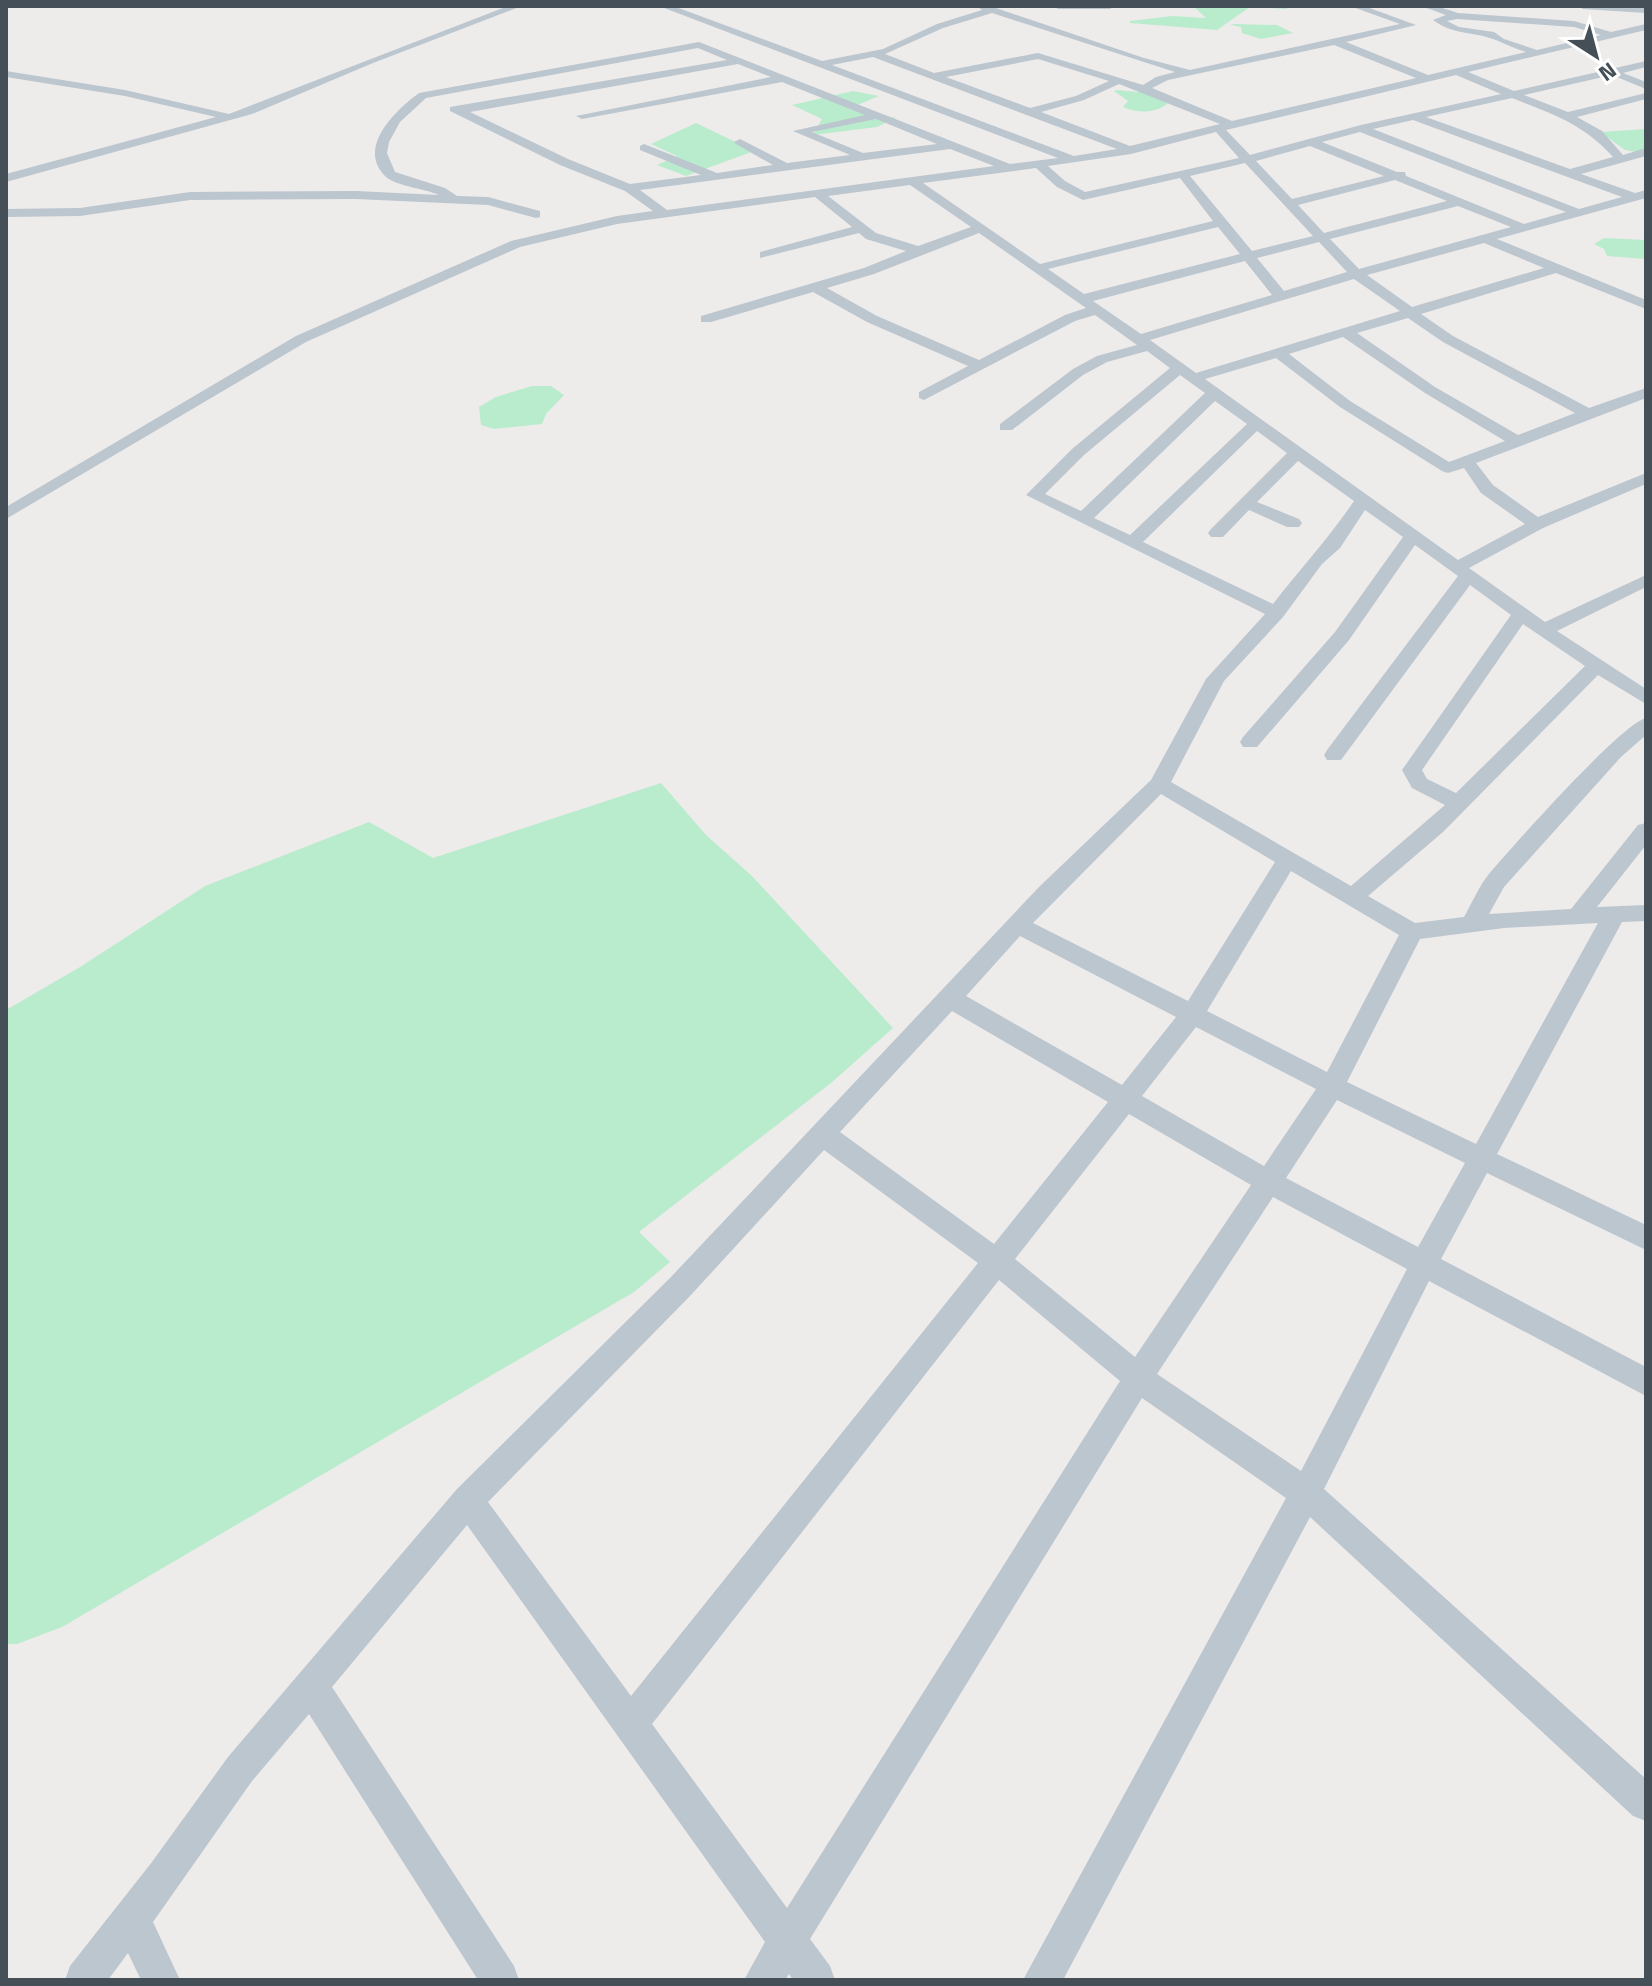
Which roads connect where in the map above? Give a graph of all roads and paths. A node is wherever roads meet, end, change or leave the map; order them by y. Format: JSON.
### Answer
{"nodes":[{"id":1,"x":517,"y":6,"type":"edge"},
{"id":2,"x":664,"y":6,"type":"edge"},
{"id":3,"x":1058,"y":6,"type":"edge"},
{"id":4,"x":1110,"y":6,"type":"edge"},
{"id":5,"x":1355,"y":6,"type":"edge"},
{"id":6,"x":1428,"y":6,"type":"edge"},
{"id":7,"x":1574,"y":6,"type":"edge"},
{"id":8,"x":1583,"y":6,"type":"edge"},
{"id":9,"x":1514,"y":7,"type":"edge"},
{"id":10,"x":986,"y":8,"type":"edge"},
{"id":11,"x":1533,"y":10,"type":"dead end"},
{"id":12,"x":1645,"y":12,"type":"edge"},
{"id":13,"x":1457,"y":16,"type":"junction"},
{"id":14,"x":1438,"y":20,"type":"junction"},
{"id":15,"x":1491,"y":20,"type":"junction"},
{"id":16,"x":1574,"y":24,"type":"junction"},
{"id":17,"x":1411,"y":25,"type":"junction"},
{"id":18,"x":1613,"y":28,"type":"junction"},
{"id":19,"x":1642,"y":28,"type":"edge"},
{"id":20,"x":1469,"y":32,"type":"junction"},
{"id":21,"x":1336,"y":42,"type":"junction"},
{"id":22,"x":1633,"y":46,"type":"dead end"},
{"id":23,"x":1535,"y":52,"type":"junction"},
{"id":24,"x":875,"y":54,"type":"junction"},
{"id":25,"x":1511,"y":58,"type":"junction"},
{"id":26,"x":739,"y":61,"type":"junction"},
{"id":27,"x":824,"y":64,"type":"junction"},
{"id":28,"x":1646,"y":64,"type":"edge"},
{"id":29,"x":1455,"y":71,"type":"junction"},
{"id":30,"x":1613,"y":72,"type":"junction"},
{"id":31,"x":1190,"y":73,"type":"junction"},
{"id":32,"x":6,"y":74,"type":"edge"},
{"id":33,"x":933,"y":76,"type":"junction"},
{"id":34,"x":1425,"y":78,"type":"junction"},
{"id":35,"x":780,"y":79,"type":"junction"},
{"id":36,"x":1118,"y":81,"type":"junction"},
{"id":37,"x":1646,"y":86,"type":"edge"},
{"id":38,"x":1145,"y":89,"type":"junction"},
{"id":39,"x":423,"y":95,"type":"junction"},
{"id":40,"x":1354,"y":95,"type":"junction"},
{"id":41,"x":1516,"y":95,"type":"junction"},
{"id":42,"x":1646,"y":96,"type":"edge"},
{"id":43,"x":458,"y":111,"type":"junction"},
{"id":44,"x":1031,"y":111,"type":"junction"},
{"id":45,"x":877,"y":115,"type":"junction"},
{"id":46,"x":582,"y":116,"type":"dead end"},
{"id":47,"x":1413,"y":116,"type":"junction"},
{"id":48,"x":1567,"y":116,"type":"junction"},
{"id":49,"x":231,"y":118,"type":"junction"},
{"id":50,"x":1225,"y":127,"type":"junction"},
{"id":51,"x":1361,"y":128,"type":"junction"},
{"id":52,"x":999,"y":130,"type":"junction"},
{"id":53,"x":1309,"y":141,"type":"junction"},
{"id":54,"x":740,"y":142,"type":"dead end"},
{"id":55,"x":955,"y":145,"type":"junction"},
{"id":56,"x":644,"y":148,"type":"dead end"},
{"id":57,"x":1504,"y":149,"type":"junction"},
{"id":58,"x":1132,"y":150,"type":"junction"},
{"id":59,"x":1644,"y":153,"type":"edge"},
{"id":60,"x":864,"y":156,"type":"junction"},
{"id":61,"x":1249,"y":159,"type":"junction"},
{"id":62,"x":1621,"y":159,"type":"junction"},
{"id":63,"x":1074,"y":160,"type":"junction"},
{"id":64,"x":1449,"y":163,"type":"junction"},
{"id":65,"x":1040,"y":165,"type":"junction"},
{"id":66,"x":786,"y":168,"type":"junction"},
{"id":67,"x":1011,"y":169,"type":"junction"},
{"id":68,"x":1182,"y":173,"type":"junction"},
{"id":69,"x":1570,"y":173,"type":"junction"},
{"id":70,"x":716,"y":177,"type":"junction"},
{"id":71,"x":1397,"y":177,"type":"junction"},
{"id":72,"x":6,"y":178,"type":"edge"},
{"id":73,"x":914,"y":182,"type":"junction"},
{"id":74,"x":629,"y":188,"type":"junction"},
{"id":75,"x":820,"y":195,"type":"junction"},
{"id":76,"x":1643,"y":197,"type":"edge"},
{"id":77,"x":452,"y":198,"type":"junction"},
{"id":78,"x":1458,"y":202,"type":"junction"},
{"id":79,"x":1288,"y":204,"type":"junction"},
{"id":80,"x":6,"y":213,"type":"edge"},
{"id":81,"x":1579,"y":213,"type":"junction"},
{"id":82,"x":536,"y":214,"type":"dead end"},
{"id":83,"x":665,"y":214,"type":"junction"},
{"id":84,"x":1219,"y":223,"type":"junction"},
{"id":85,"x":1524,"y":228,"type":"junction"},
{"id":86,"x":859,"y":229,"type":"junction"},
{"id":87,"x":982,"y":229,"type":"junction"},
{"id":88,"x":1320,"y":237,"type":"junction"},
{"id":89,"x":1486,"y":239,"type":"junction"},
{"id":90,"x":919,"y":251,"type":"junction"},
{"id":91,"x":765,"y":255,"type":"dead end"},
{"id":92,"x":1248,"y":257,"type":"junction"},
{"id":93,"x":1038,"y":268,"type":"junction"},
{"id":94,"x":1554,"y":269,"type":"junction"},
{"id":95,"x":1356,"y":274,"type":"junction"},
{"id":96,"x":815,"y":287,"type":"junction"},
{"id":97,"x":1281,"y":297,"type":"junction"},
{"id":98,"x":1083,"y":299,"type":"junction"},
{"id":99,"x":1646,"y":305,"type":"edge"},
{"id":100,"x":1098,"y":309,"type":"junction"},
{"id":101,"x":1410,"y":313,"type":"junction"},
{"id":102,"x":706,"y":319,"type":"dead end"},
{"id":103,"x":1345,"y":332,"type":"junction"},
{"id":104,"x":1144,"y":342,"type":"junction"},
{"id":105,"x":1278,"y":352,"type":"junction"},
{"id":106,"x":981,"y":366,"type":"junction"},
{"id":107,"x":1187,"y":373,"type":"junction"},
{"id":108,"x":1214,"y":393,"type":"junction"},
{"id":109,"x":1646,"y":393,"type":"edge"},
{"id":110,"x":924,"y":395,"type":"dead end"},
{"id":111,"x":1588,"y":414,"type":"junction"},
{"id":112,"x":1257,"y":423,"type":"junction"},
{"id":113,"x":1006,"y":427,"type":"dead end"},
{"id":114,"x":1515,"y":440,"type":"junction"},
{"id":115,"x":1297,"y":452,"type":"junction"},
{"id":116,"x":1467,"y":461,"type":"junction"},
{"id":117,"x":1643,"y":482,"type":"edge"},
{"id":118,"x":1364,"y":499,"type":"junction"},
{"id":119,"x":1246,"y":503,"type":"junction"},
{"id":120,"x":6,"y":514,"type":"edge"},
{"id":121,"x":1084,"y":518,"type":"junction"},
{"id":122,"x":1293,"y":523,"type":"dead end"},
{"id":123,"x":1537,"y":524,"type":"junction"},
{"id":124,"x":1217,"y":533,"type":"dead end"},
{"id":125,"x":1413,"y":535,"type":"junction"},
{"id":126,"x":1133,"y":542,"type":"junction"},
{"id":127,"x":1463,"y":571,"type":"junction"},
{"id":128,"x":1646,"y":580,"type":"edge"},
{"id":129,"x":1276,"y":613,"type":"junction"},
{"id":130,"x":1521,"y":614,"type":"junction"},
{"id":131,"x":1544,"y":630,"type":"junction"},
{"id":132,"x":1597,"y":665,"type":"junction"},
{"id":133,"x":1646,"y":698,"type":"edge"},
{"id":134,"x":1646,"y":724,"type":"edge"},
{"id":135,"x":1250,"y":742,"type":"dead end"},
{"id":136,"x":1334,"y":755,"type":"dead end"},
{"id":137,"x":1159,"y":784,"type":"junction"},
{"id":138,"x":1459,"y":803,"type":"junction"},
{"id":139,"x":1646,"y":830,"type":"edge"},
{"id":140,"x":1287,"y":860,"type":"junction"},
{"id":141,"x":1352,"y":897,"type":"junction"},
{"id":142,"x":1646,"y":913,"type":"edge"},
{"id":143,"x":1614,"y":916,"type":"junction"},
{"id":144,"x":1577,"y":917,"type":"junction"},
{"id":145,"x":1472,"y":924,"type":"junction"},
{"id":146,"x":1018,"y":925,"type":"junction"},
{"id":147,"x":1412,"y":932,"type":"junction"},
{"id":148,"x":950,"y":998,"type":"junction"},
{"id":149,"x":1192,"y":1015,"type":"junction"},
{"id":150,"x":1332,"y":1086,"type":"junction"},
{"id":151,"x":1124,"y":1097,"type":"junction"},
{"id":152,"x":824,"y":1135,"type":"junction"},
{"id":153,"x":1483,"y":1160,"type":"junction"},
{"id":154,"x":1267,"y":1181,"type":"junction"},
{"id":155,"x":1646,"y":1238,"type":"edge"},
{"id":156,"x":995,"y":1260,"type":"junction"},
{"id":157,"x":1424,"y":1263,"type":"junction"},
{"id":158,"x":1138,"y":1378,"type":"junction"},
{"id":159,"x":1646,"y":1382,"type":"edge"},
{"id":160,"x":1306,"y":1493,"type":"junction"},
{"id":161,"x":468,"y":1500,"type":"junction"},
{"id":162,"x":311,"y":1685,"type":"junction"},
{"id":163,"x":630,"y":1724,"type":"junction"},
{"id":164,"x":1646,"y":1803,"type":"edge"},
{"id":165,"x":131,"y":1918,"type":"junction"},
{"id":166,"x":787,"y":1940,"type":"junction"},
{"id":167,"x":84,"y":1980,"type":"edge"},
{"id":168,"x":161,"y":1980,"type":"edge"},
{"id":169,"x":500,"y":1980,"type":"edge"},
{"id":170,"x":763,"y":1980,"type":"edge"},
{"id":171,"x":816,"y":1980,"type":"edge"},
{"id":172,"x":1042,"y":1980,"type":"edge"}],
"edges":[{"from":1,"to":49,"type":"street"},
{"from":2,"to":27,"type":"street"},
{"from":3,"to":4,"type":"street"},
{"from":5,"to":17,"type":"street"},
{"from":6,"to":13,"type":"street"},
{"from":7,"to":18,"type":"street"},
{"from":8,"to":12,"type":"street"},
{"from":9,"to":15,"type":"street"},
{"from":10,"to":24,"type":"street"},
{"from":10,"to":31,"type":"street"},
{"from":11,"to":16,"type":"street"},
{"from":13,"to":14,"type":"street"},
{"from":13,"to":15,"type":"street"},
{"from":14,"to":17,"type":"street"},
{"from":14,"to":20,"type":"street"},
{"from":15,"to":16,"type":"street"},
{"from":15,"to":20,"type":"street"},
{"from":16,"to":18,"type":"street"},
{"from":17,"to":21,"type":"street"},
{"from":18,"to":19,"type":"street"},
{"from":18,"to":22,"type":"street"},
{"from":18,"to":23,"type":"street"},
{"from":20,"to":23,"type":"street"},
{"from":20,"to":25,"type":"street"},
{"from":21,"to":31,"type":"street"},
{"from":21,"to":34,"type":"street"},
{"from":23,"to":25,"type":"street"},
{"from":24,"to":27,"type":"street"},
{"from":24,"to":33,"type":"street"},
{"from":25,"to":29,"type":"street"},
{"from":26,"to":35,"type":"street"},
{"from":26,"to":39,"type":"street"},
{"from":26,"to":43,"type":"street"},
{"from":27,"to":52,"type":"street"},
{"from":28,"to":30,"type":"street"},
{"from":29,"to":34,"type":"street"},
{"from":29,"to":41,"type":"street"},
{"from":30,"to":37,"type":"street"},
{"from":30,"to":41,"type":"street"},
{"from":31,"to":38,"type":"street"},
{"from":32,"to":49,"type":"street"},
{"from":33,"to":36,"type":"street"},
{"from":33,"to":44,"type":"street"},
{"from":34,"to":40,"type":"street"},
{"from":35,"to":45,"type":"street"},
{"from":35,"to":46,"type":"street"},
{"from":36,"to":38,"type":"street"},
{"from":36,"to":44,"type":"street"},
{"from":38,"to":50,"type":"street"},
{"from":39,"to":43,"type":"street"},
{"from":39,"to":77,"type":"street"},
{"from":40,"to":47,"type":"street"},
{"from":40,"to":50,"type":"street"},
{"from":41,"to":47,"type":"street"},
{"from":41,"to":48,"type":"street"},
{"from":42,"to":48,"type":"street"},
{"from":43,"to":74,"type":"street"},
{"from":44,"to":52,"type":"street"},
{"from":44,"to":58,"type":"street"},
{"from":45,"to":55,"type":"street"},
{"from":45,"to":60,"type":"street"},
{"from":47,"to":51,"type":"street"},
{"from":47,"to":57,"type":"street"},
{"from":48,"to":62,"type":"street"},
{"from":49,"to":72,"type":"street"},
{"from":50,"to":58,"type":"street"},
{"from":50,"to":61,"type":"street"},
{"from":51,"to":53,"type":"street"},
{"from":51,"to":64,"type":"street"},
{"from":52,"to":63,"type":"street"},
{"from":53,"to":61,"type":"street"},
{"from":53,"to":71,"type":"street"},
{"from":54,"to":66,"type":"street"},
{"from":55,"to":60,"type":"street"},
{"from":55,"to":67,"type":"street"},
{"from":56,"to":70,"type":"street"},
{"from":57,"to":64,"type":"street"},
{"from":57,"to":69,"type":"street"},
{"from":58,"to":63,"type":"street"},
{"from":59,"to":62,"type":"street"},
{"from":60,"to":66,"type":"street"},
{"from":61,"to":68,"type":"street"},
{"from":61,"to":79,"type":"street"},
{"from":62,"to":69,"type":"street"},
{"from":63,"to":65,"type":"street"},
{"from":64,"to":71,"type":"street"},
{"from":64,"to":81,"type":"street"},
{"from":65,"to":67,"type":"street"},
{"from":65,"to":68,"type":"street"},
{"from":66,"to":70,"type":"street"},
{"from":67,"to":73,"type":"street"},
{"from":68,"to":84,"type":"street"},
{"from":69,"to":76,"type":"street"},
{"from":70,"to":74,"type":"street"},
{"from":71,"to":78,"type":"street"},
{"from":71,"to":79,"type":"street"},
{"from":73,"to":75,"type":"street"},
{"from":73,"to":87,"type":"street"},
{"from":74,"to":83,"type":"street"},
{"from":75,"to":83,"type":"street"},
{"from":75,"to":86,"type":"street"},
{"from":76,"to":81,"type":"street"},
{"from":77,"to":80,"type":"street"},
{"from":77,"to":82,"type":"street"},
{"from":78,"to":85,"type":"street"},
{"from":78,"to":88,"type":"street"},
{"from":79,"to":88,"type":"street"},
{"from":81,"to":85,"type":"street"},
{"from":83,"to":120,"type":"street"},
{"from":84,"to":92,"type":"street"},
{"from":84,"to":93,"type":"street"},
{"from":85,"to":89,"type":"street"},
{"from":86,"to":90,"type":"street"},
{"from":86,"to":91,"type":"street"},
{"from":87,"to":90,"type":"street"},
{"from":87,"to":93,"type":"street"},
{"from":88,"to":92,"type":"street"},
{"from":88,"to":95,"type":"street"},
{"from":89,"to":94,"type":"street"},
{"from":89,"to":95,"type":"street"},
{"from":90,"to":96,"type":"street"},
{"from":92,"to":97,"type":"street"},
{"from":92,"to":98,"type":"street"},
{"from":93,"to":98,"type":"street"},
{"from":94,"to":99,"type":"street"},
{"from":94,"to":101,"type":"street"},
{"from":95,"to":97,"type":"street"},
{"from":95,"to":101,"type":"street"},
{"from":96,"to":102,"type":"street"},
{"from":96,"to":106,"type":"street"},
{"from":97,"to":104,"type":"street"},
{"from":98,"to":100,"type":"street"},
{"from":100,"to":104,"type":"street"},
{"from":100,"to":106,"type":"street"},
{"from":101,"to":103,"type":"street"},
{"from":101,"to":111,"type":"street"},
{"from":103,"to":105,"type":"street"},
{"from":103,"to":114,"type":"street"},
{"from":104,"to":107,"type":"street"},
{"from":104,"to":113,"type":"street"},
{"from":105,"to":107,"type":"street"},
{"from":105,"to":116,"type":"street"},
{"from":106,"to":110,"type":"street"},
{"from":107,"to":108,"type":"street"},
{"from":107,"to":121,"type":"street"},
{"from":108,"to":112,"type":"street"},
{"from":108,"to":121,"type":"street"},
{"from":109,"to":111,"type":"street"},
{"from":111,"to":114,"type":"street"},
{"from":112,"to":115,"type":"street"},
{"from":112,"to":126,"type":"street"},
{"from":114,"to":116,"type":"street"},
{"from":115,"to":118,"type":"street"},
{"from":115,"to":119,"type":"street"},
{"from":116,"to":123,"type":"street"},
{"from":117,"to":123,"type":"street"},
{"from":118,"to":125,"type":"street"},
{"from":118,"to":129,"type":"street"},
{"from":119,"to":122,"type":"street"},
{"from":119,"to":124,"type":"street"},
{"from":121,"to":126,"type":"street"},
{"from":123,"to":127,"type":"street"},
{"from":125,"to":127,"type":"street"},
{"from":125,"to":135,"type":"street"},
{"from":126,"to":129,"type":"street"},
{"from":127,"to":130,"type":"street"},
{"from":127,"to":136,"type":"street"},
{"from":128,"to":131,"type":"street"},
{"from":129,"to":137,"type":"street"},
{"from":130,"to":131,"type":"street"},
{"from":130,"to":138,"type":"street"},
{"from":131,"to":132,"type":"street"},
{"from":132,"to":133,"type":"street"},
{"from":132,"to":138,"type":"street"},
{"from":134,"to":145,"type":"street"},
{"from":137,"to":140,"type":"street"},
{"from":137,"to":146,"type":"street"},
{"from":138,"to":141,"type":"street"},
{"from":139,"to":144,"type":"street"},
{"from":140,"to":141,"type":"street"},
{"from":140,"to":149,"type":"street"},
{"from":141,"to":147,"type":"street"},
{"from":142,"to":143,"type":"street"},
{"from":143,"to":144,"type":"street"},
{"from":143,"to":153,"type":"street"},
{"from":144,"to":145,"type":"street"},
{"from":145,"to":147,"type":"street"},
{"from":146,"to":148,"type":"street"},
{"from":146,"to":149,"type":"street"},
{"from":147,"to":150,"type":"street"},
{"from":148,"to":151,"type":"street"},
{"from":148,"to":152,"type":"street"},
{"from":149,"to":150,"type":"street"},
{"from":149,"to":151,"type":"street"},
{"from":150,"to":153,"type":"street"},
{"from":150,"to":154,"type":"street"},
{"from":151,"to":154,"type":"street"},
{"from":151,"to":156,"type":"street"},
{"from":152,"to":156,"type":"street"},
{"from":152,"to":161,"type":"street"},
{"from":153,"to":155,"type":"street"},
{"from":153,"to":157,"type":"street"},
{"from":154,"to":157,"type":"street"},
{"from":154,"to":158,"type":"street"},
{"from":156,"to":158,"type":"street"},
{"from":156,"to":163,"type":"street"},
{"from":157,"to":159,"type":"street"},
{"from":157,"to":160,"type":"street"},
{"from":158,"to":160,"type":"street"},
{"from":158,"to":166,"type":"street"},
{"from":160,"to":164,"type":"street"},
{"from":160,"to":172,"type":"street"},
{"from":161,"to":162,"type":"street"},
{"from":161,"to":163,"type":"street"},
{"from":162,"to":165,"type":"street"},
{"from":162,"to":169,"type":"street"},
{"from":163,"to":166,"type":"street"},
{"from":165,"to":167,"type":"street"},
{"from":165,"to":168,"type":"street"},
{"from":166,"to":170,"type":"street"},
{"from":166,"to":171,"type":"street"}]}
